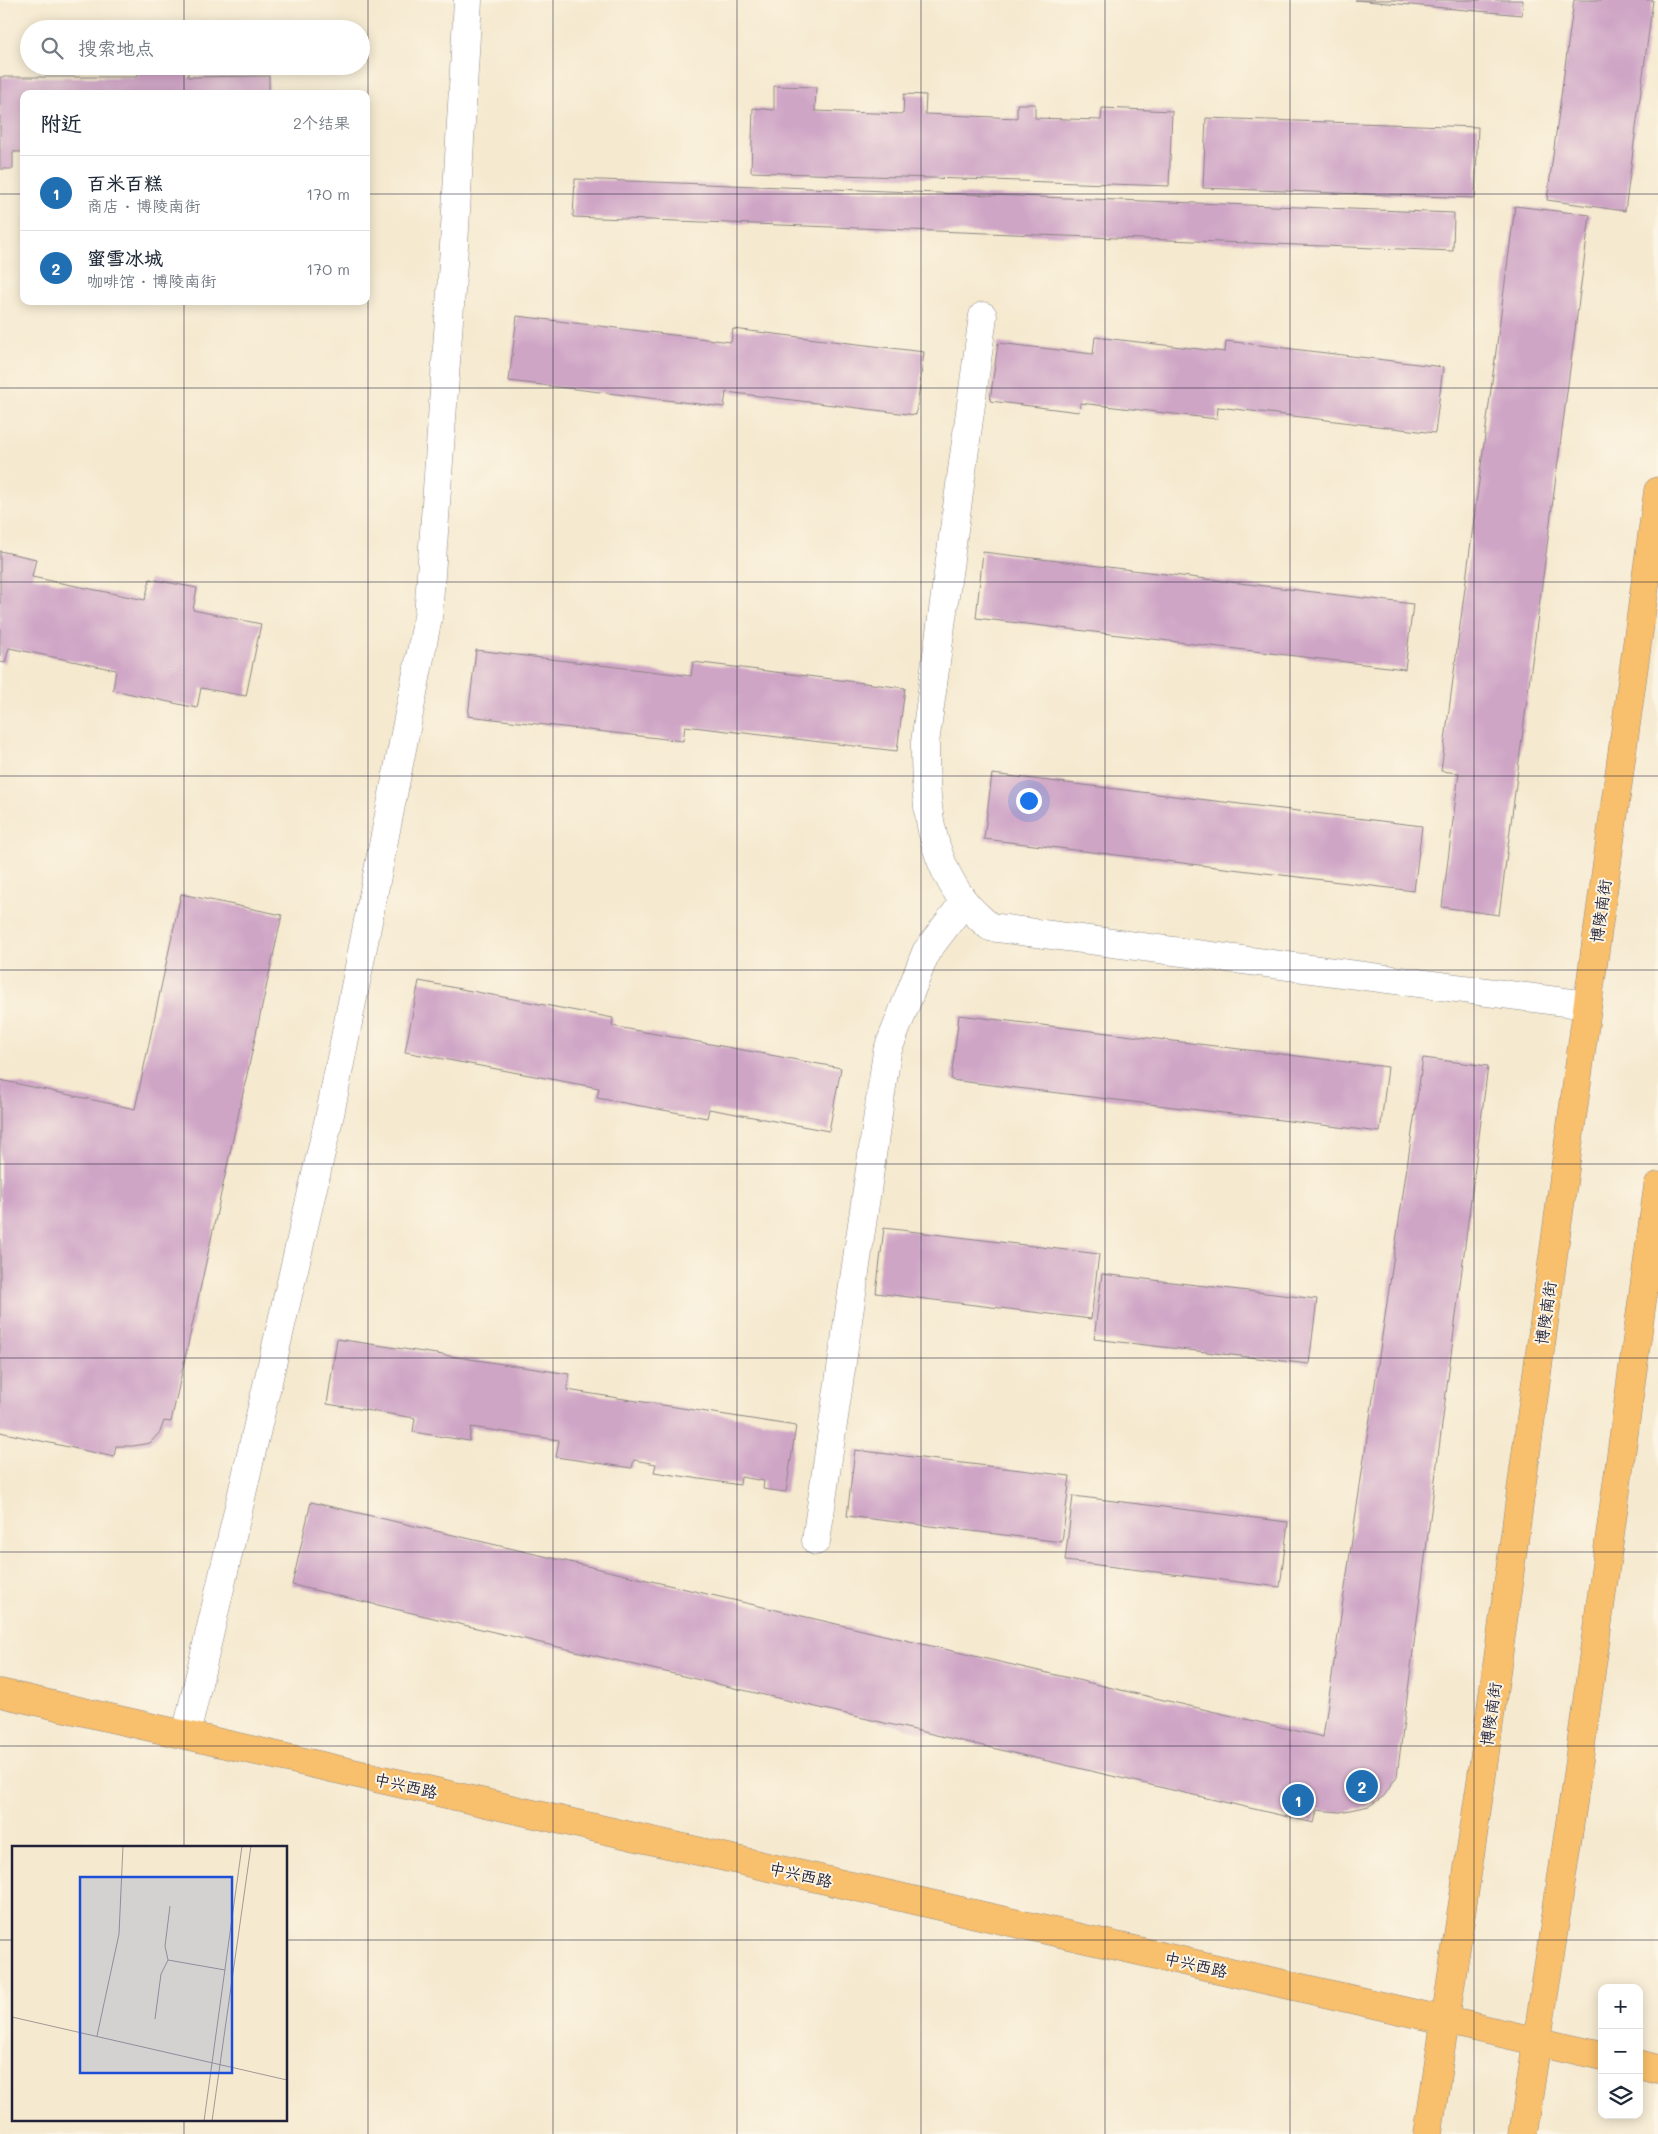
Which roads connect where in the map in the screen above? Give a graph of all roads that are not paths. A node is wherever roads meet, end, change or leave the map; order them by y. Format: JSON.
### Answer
{"nodes":[{"id":1,"x":468,"y":0,"type":"edge"},
{"id":2,"x":983,"y":316,"type":"dead end"},
{"id":3,"x":1658,"y":491,"type":"edge"},
{"id":4,"x":964,"y":902,"type":"junction"},
{"id":5,"x":1588,"y":1005,"type":"junction"},
{"id":6,"x":1658,"y":1186,"type":"edge"},
{"id":7,"x":816,"y":1541,"type":"dead end"},
{"id":8,"x":0,"y":1693,"type":"edge"},
{"id":9,"x":186,"y":1735,"type":"junction"},
{"id":10,"x":1445,"y":2020,"type":"junction"},
{"id":11,"x":1537,"y":2041,"type":"junction"},
{"id":12,"x":1598,"y":2055,"type":"edge"},
{"id":13,"x":1643,"y":2065,"type":"edge"},
{"id":14,"x":1658,"y":2068,"type":"edge"},
{"id":15,"x":1428,"y":2134,"type":"edge"},
{"id":16,"x":1523,"y":2134,"type":"edge"}],
"edges":[{"from":1,"to":9,"type":"street"},
{"from":2,"to":4,"type":"street"},
{"from":3,"to":5,"type":"main road","name":"博陵南街"},
{"from":4,"to":5,"type":"street"},
{"from":4,"to":7,"type":"street"},
{"from":5,"to":10,"type":"main road","name":"博陵南街"},
{"from":6,"to":11,"type":"main road"},
{"from":8,"to":9,"type":"main road","name":"中兴西路"},
{"from":9,"to":10,"type":"main road","name":"中兴西路"},
{"from":10,"to":11,"type":"main road","name":"中兴西路"},
{"from":10,"to":15,"type":"main road","name":"博陵南街"},
{"from":11,"to":12,"type":"main road","name":"中兴西路"},
{"from":11,"to":16,"type":"main road"},
{"from":13,"to":14,"type":"main road"}]}
